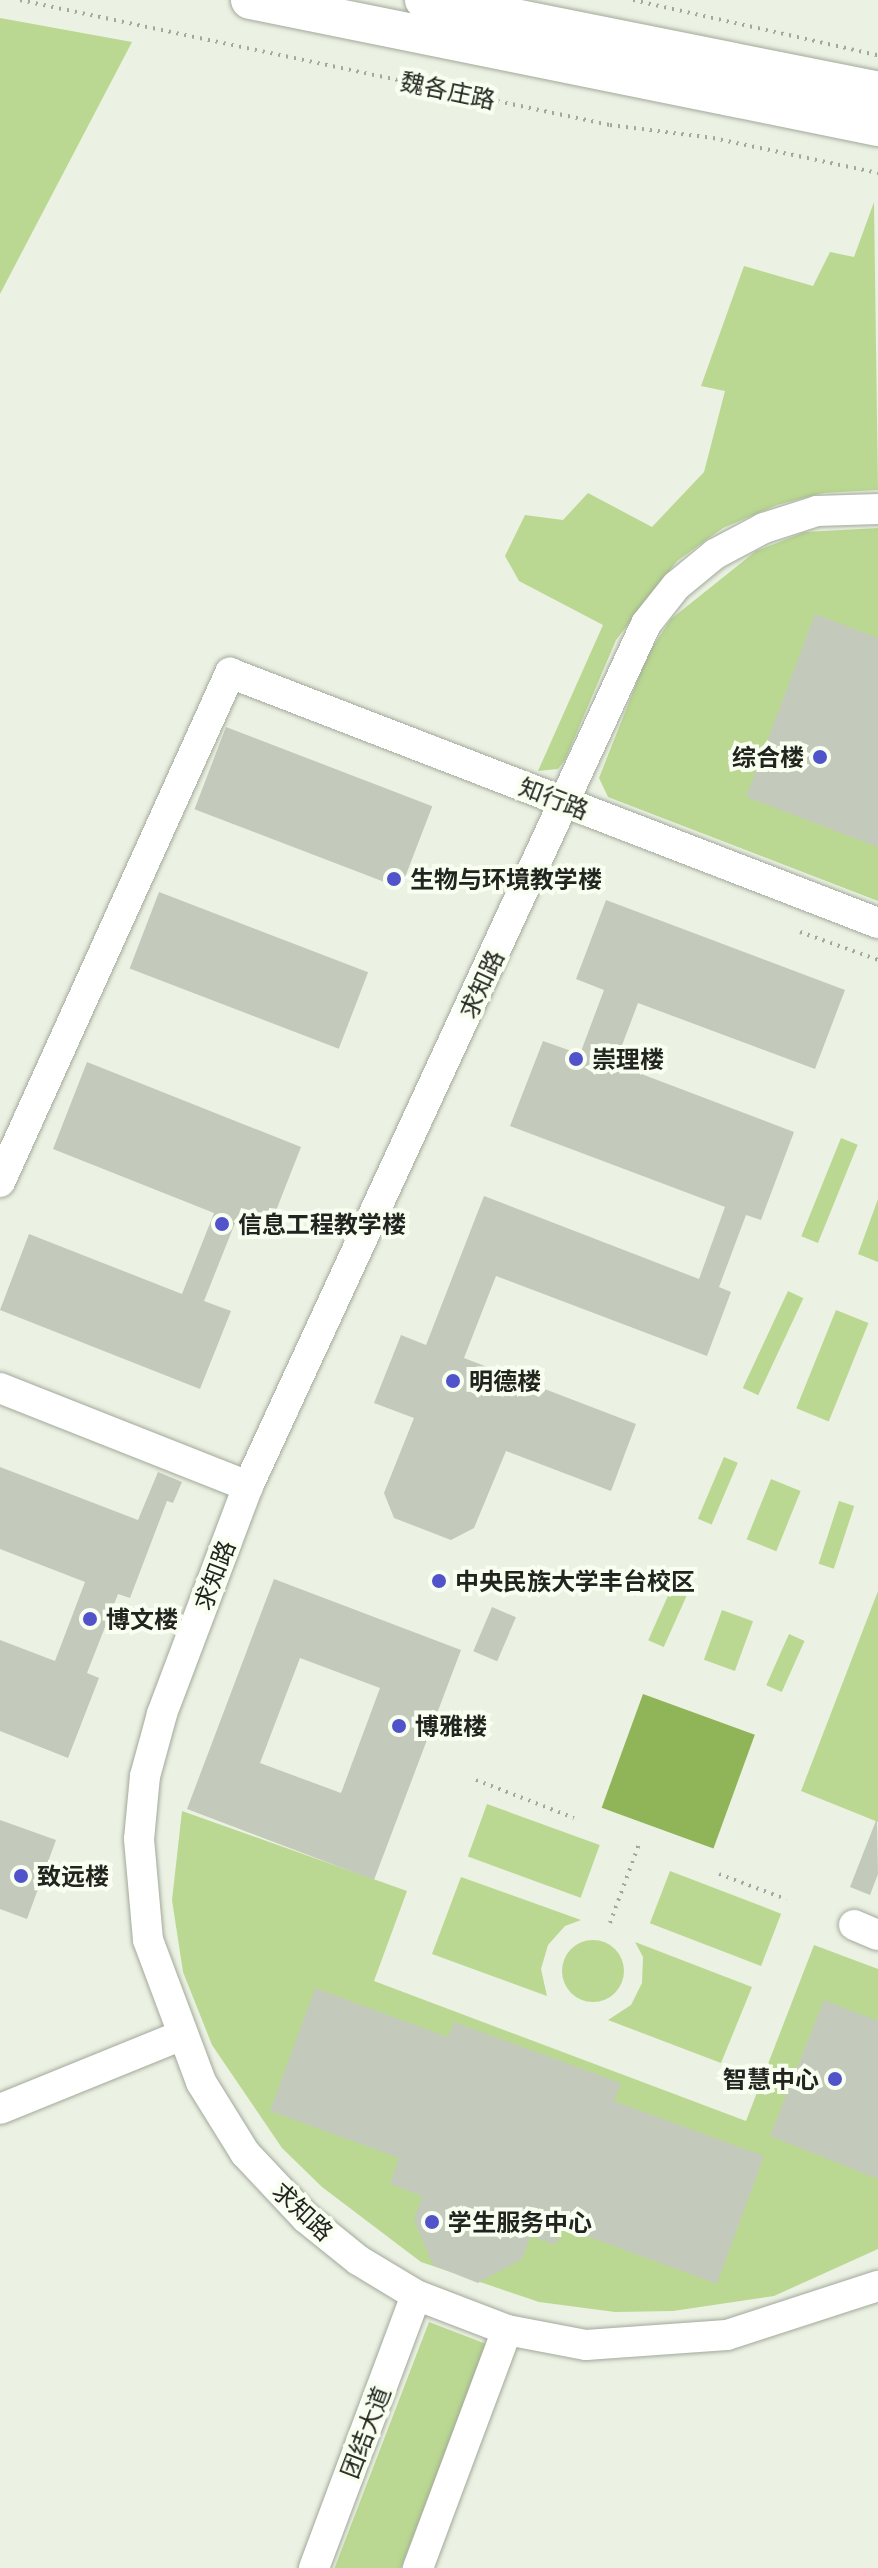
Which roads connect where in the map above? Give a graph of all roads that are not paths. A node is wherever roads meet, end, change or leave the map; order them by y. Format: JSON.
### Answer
{"nodes":[{"id":1,"x":250,"y":0,"type":"edge"},
{"id":2,"x":424,"y":0,"type":"edge"},
{"id":3,"x":878,"y":91,"type":"edge"},
{"id":4,"x":878,"y":127,"type":"edge"},
{"id":5,"x":878,"y":509,"type":"edge"},
{"id":6,"x":568,"y":804,"type":"junction"},
{"id":7,"x":878,"y":923,"type":"edge"},
{"id":8,"x":0,"y":1182,"type":"edge"},
{"id":9,"x":0,"y":1388,"type":"edge"},
{"id":10,"x":248,"y":1486,"type":"junction"},
{"id":11,"x":180,"y":2036,"type":"junction"},
{"id":12,"x":0,"y":2109,"type":"edge"},
{"id":13,"x":878,"y":2286,"type":"edge"},
{"id":14,"x":416,"y":2295,"type":"junction"},
{"id":15,"x":507,"y":2330,"type":"junction"},
{"id":16,"x":314,"y":2568,"type":"edge"},
{"id":17,"x":418,"y":2568,"type":"edge"}],
"edges":[{"from":1,"to":4,"type":"main road","name":"魏各庄路"},
{"from":2,"to":3,"type":"main road"},
{"from":5,"to":6,"type":"street","name":"求知路"},
{"from":6,"to":7,"type":"street","name":"知行路"},
{"from":6,"to":8,"type":"street","name":"知行路"},
{"from":6,"to":10,"type":"street","name":"求知路"},
{"from":9,"to":10,"type":"street"},
{"from":10,"to":11,"type":"street","name":"求知路"},
{"from":11,"to":12,"type":"street"},
{"from":11,"to":14,"type":"street","name":"求知路"},
{"from":13,"to":15,"type":"street","name":"求知路"},
{"from":14,"to":15,"type":"street","name":"求知路"},
{"from":14,"to":16,"type":"street","name":"团结大道"},
{"from":15,"to":17,"type":"street"}]}
